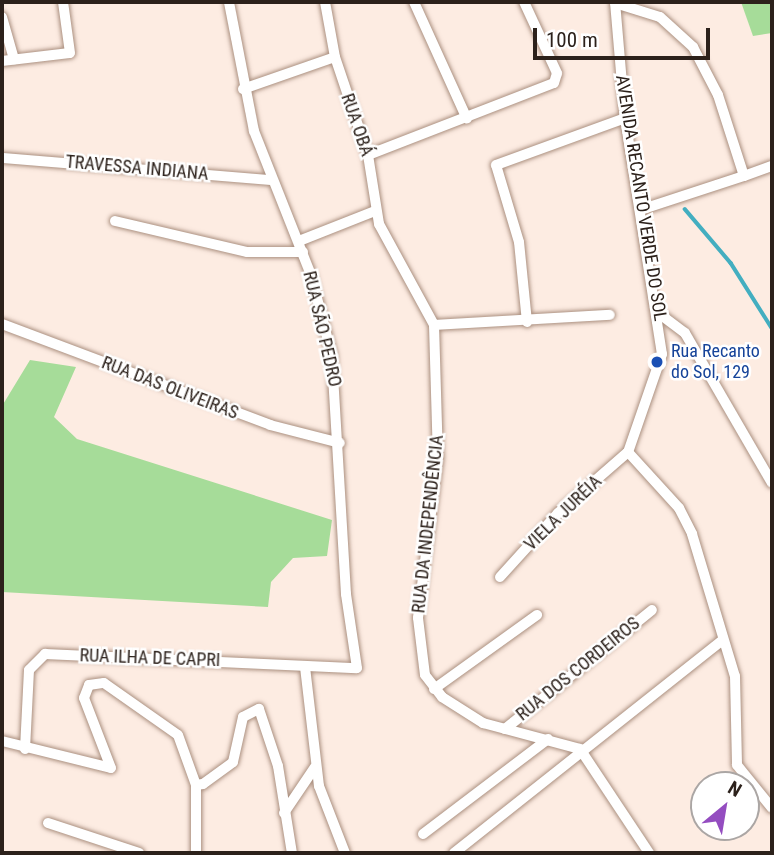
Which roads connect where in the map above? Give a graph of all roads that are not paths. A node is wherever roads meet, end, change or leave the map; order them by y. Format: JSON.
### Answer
{"nodes":[{"id":1,"x":63,"y":2,"type":"edge"},
{"id":2,"x":229,"y":2,"type":"edge"},
{"id":3,"x":325,"y":2,"type":"edge"},
{"id":4,"x":415,"y":2,"type":"edge"},
{"id":5,"x":524,"y":2,"type":"edge"},
{"id":6,"x":615,"y":2,"type":"edge"},
{"id":7,"x":2,"y":17,"type":"edge"},
{"id":8,"x":335,"y":57,"type":"junction"},
{"id":9,"x":14,"y":59,"type":"junction"},
{"id":10,"x":2,"y":61,"type":"edge"},
{"id":11,"x":243,"y":89,"type":"junction"},
{"id":12,"x":625,"y":118,"type":"junction"},
{"id":13,"x":467,"y":119,"type":"junction"},
{"id":14,"x":369,"y":155,"type":"junction"},
{"id":15,"x":2,"y":158,"type":"edge"},
{"id":16,"x":772,"y":166,"type":"edge"},
{"id":17,"x":744,"y":176,"type":"junction"},
{"id":18,"x":272,"y":180,"type":"junction"},
{"id":19,"x":643,"y":209,"type":"junction"},
{"id":20,"x":375,"y":211,"type":"junction"},
{"id":21,"x":116,"y":221,"type":"dead end"},
{"id":22,"x":299,"y":241,"type":"junction"},
{"id":23,"x":303,"y":252,"type":"junction"},
{"id":24,"x":610,"y":315,"type":"dead end"},
{"id":25,"x":661,"y":315,"type":"junction"},
{"id":26,"x":527,"y":322,"type":"junction"},
{"id":27,"x":2,"y":324,"type":"edge"},
{"id":28,"x":434,"y":325,"type":"junction"},
{"id":29,"x":340,"y":443,"type":"junction"},
{"id":30,"x":628,"y":452,"type":"junction"},
{"id":31,"x":772,"y":483,"type":"edge"},
{"id":32,"x":500,"y":577,"type":"dead end"},
{"id":33,"x":652,"y":610,"type":"dead end"},
{"id":34,"x":537,"y":615,"type":"dead end"},
{"id":35,"x":723,"y":640,"type":"junction"},
{"id":36,"x":304,"y":667,"type":"junction"},
{"id":37,"x":357,"y":668,"type":"joint"},
{"id":38,"x":434,"y":689,"type":"junction"},
{"id":39,"x":505,"y":729,"type":"junction"},
{"id":40,"x":548,"y":739,"type":"junction"},
{"id":41,"x":2,"y":741,"type":"edge"},
{"id":42,"x":25,"y":749,"type":"junction"},
{"id":43,"x":580,"y":749,"type":"junction"},
{"id":44,"x":315,"y":767,"type":"junction"},
{"id":45,"x":196,"y":785,"type":"junction"},
{"id":46,"x":772,"y":808,"type":"edge"},
{"id":47,"x":284,"y":813,"type":"junction"},
{"id":48,"x":48,"y":823,"type":"dead end"},
{"id":49,"x":424,"y":834,"type":"dead end"},
{"id":50,"x":139,"y":853,"type":"edge"},
{"id":51,"x":196,"y":853,"type":"edge"},
{"id":52,"x":292,"y":853,"type":"edge"},
{"id":53,"x":345,"y":853,"type":"edge"},
{"id":54,"x":454,"y":853,"type":"edge"},
{"id":55,"x":649,"y":853,"type":"edge"}],
"edges":[{"from":1,"to":9,"type":"street"},
{"from":2,"to":11,"type":"street","name":"RUA SÃO PEDRO"},
{"from":3,"to":8,"type":"street","name":"RUA OBÁ"},
{"from":4,"to":13,"type":"street"},
{"from":5,"to":13,"type":"street"},
{"from":6,"to":12,"type":"street","name":"AVENIDA RECANTO VERDE DO SOL"},
{"from":6,"to":17,"type":"street"},
{"from":7,"to":9,"type":"street"},
{"from":8,"to":11,"type":"street"},
{"from":8,"to":14,"type":"street","name":"RUA OBÁ"},
{"from":9,"to":10,"type":"street"},
{"from":11,"to":18,"type":"street","name":"RUA SÃO PEDRO"},
{"from":12,"to":19,"type":"street","name":"AVENIDA RECANTO VERDE DO SOL"},
{"from":12,"to":26,"type":"street"},
{"from":13,"to":14,"type":"street"},
{"from":14,"to":20,"type":"street","name":"RUA OBÁ"},
{"from":15,"to":18,"type":"street","name":"TRAVESSA INDIANA"},
{"from":16,"to":17,"type":"street"},
{"from":17,"to":19,"type":"street"},
{"from":18,"to":22,"type":"street","name":"RUA SÃO PEDRO"},
{"from":19,"to":25,"type":"street","name":"AVENIDA RECANTO VERDE DO SOL"},
{"from":20,"to":22,"type":"street"},
{"from":20,"to":28,"type":"street","name":"RUA DA INDEPENDÊNCIA"},
{"from":21,"to":23,"type":"street"},
{"from":22,"to":23,"type":"street","name":"RUA SÃO PEDRO"},
{"from":23,"to":29,"type":"street","name":"RUA SÃO PEDRO"},
{"from":24,"to":26,"type":"street"},
{"from":25,"to":30,"type":"street","name":"AVENIDA RECANTO VERDE DO SOL"},
{"from":25,"to":31,"type":"street"},
{"from":26,"to":28,"type":"street"},
{"from":27,"to":29,"type":"street","name":"RUA DAS OLIVEIRAS"},
{"from":28,"to":38,"type":"street","name":"RUA DA INDEPENDÊNCIA"},
{"from":29,"to":37,"type":"street","name":"RUA SÃO PEDRO"},
{"from":30,"to":32,"type":"street","name":"VIELA JURÉIA"},
{"from":30,"to":35,"type":"street"},
{"from":33,"to":39,"type":"street","name":"RUA DOS CORDEIROS"},
{"from":34,"to":38,"type":"street"},
{"from":35,"to":43,"type":"street"},
{"from":35,"to":46,"type":"street"},
{"from":36,"to":37,"type":"street","name":"RUA ILHA DE CAPRI"},
{"from":36,"to":42,"type":"street","name":"RUA ILHA DE CAPRI"},
{"from":36,"to":44,"type":"street"},
{"from":38,"to":39,"type":"street","name":"RUA DA INDEPENDÊNCIA"},
{"from":39,"to":40,"type":"street","name":"RUA DA INDEPENDÊNCIA"},
{"from":40,"to":43,"type":"street","name":"RUA DA INDEPENDÊNCIA"},
{"from":40,"to":49,"type":"street"},
{"from":41,"to":42,"type":"street"},
{"from":42,"to":45,"type":"street"},
{"from":43,"to":54,"type":"street"},
{"from":43,"to":55,"type":"street"},
{"from":44,"to":47,"type":"street"},
{"from":44,"to":53,"type":"street"},
{"from":45,"to":47,"type":"street"},
{"from":45,"to":51,"type":"street"},
{"from":47,"to":52,"type":"street"},
{"from":48,"to":50,"type":"street"}]}
